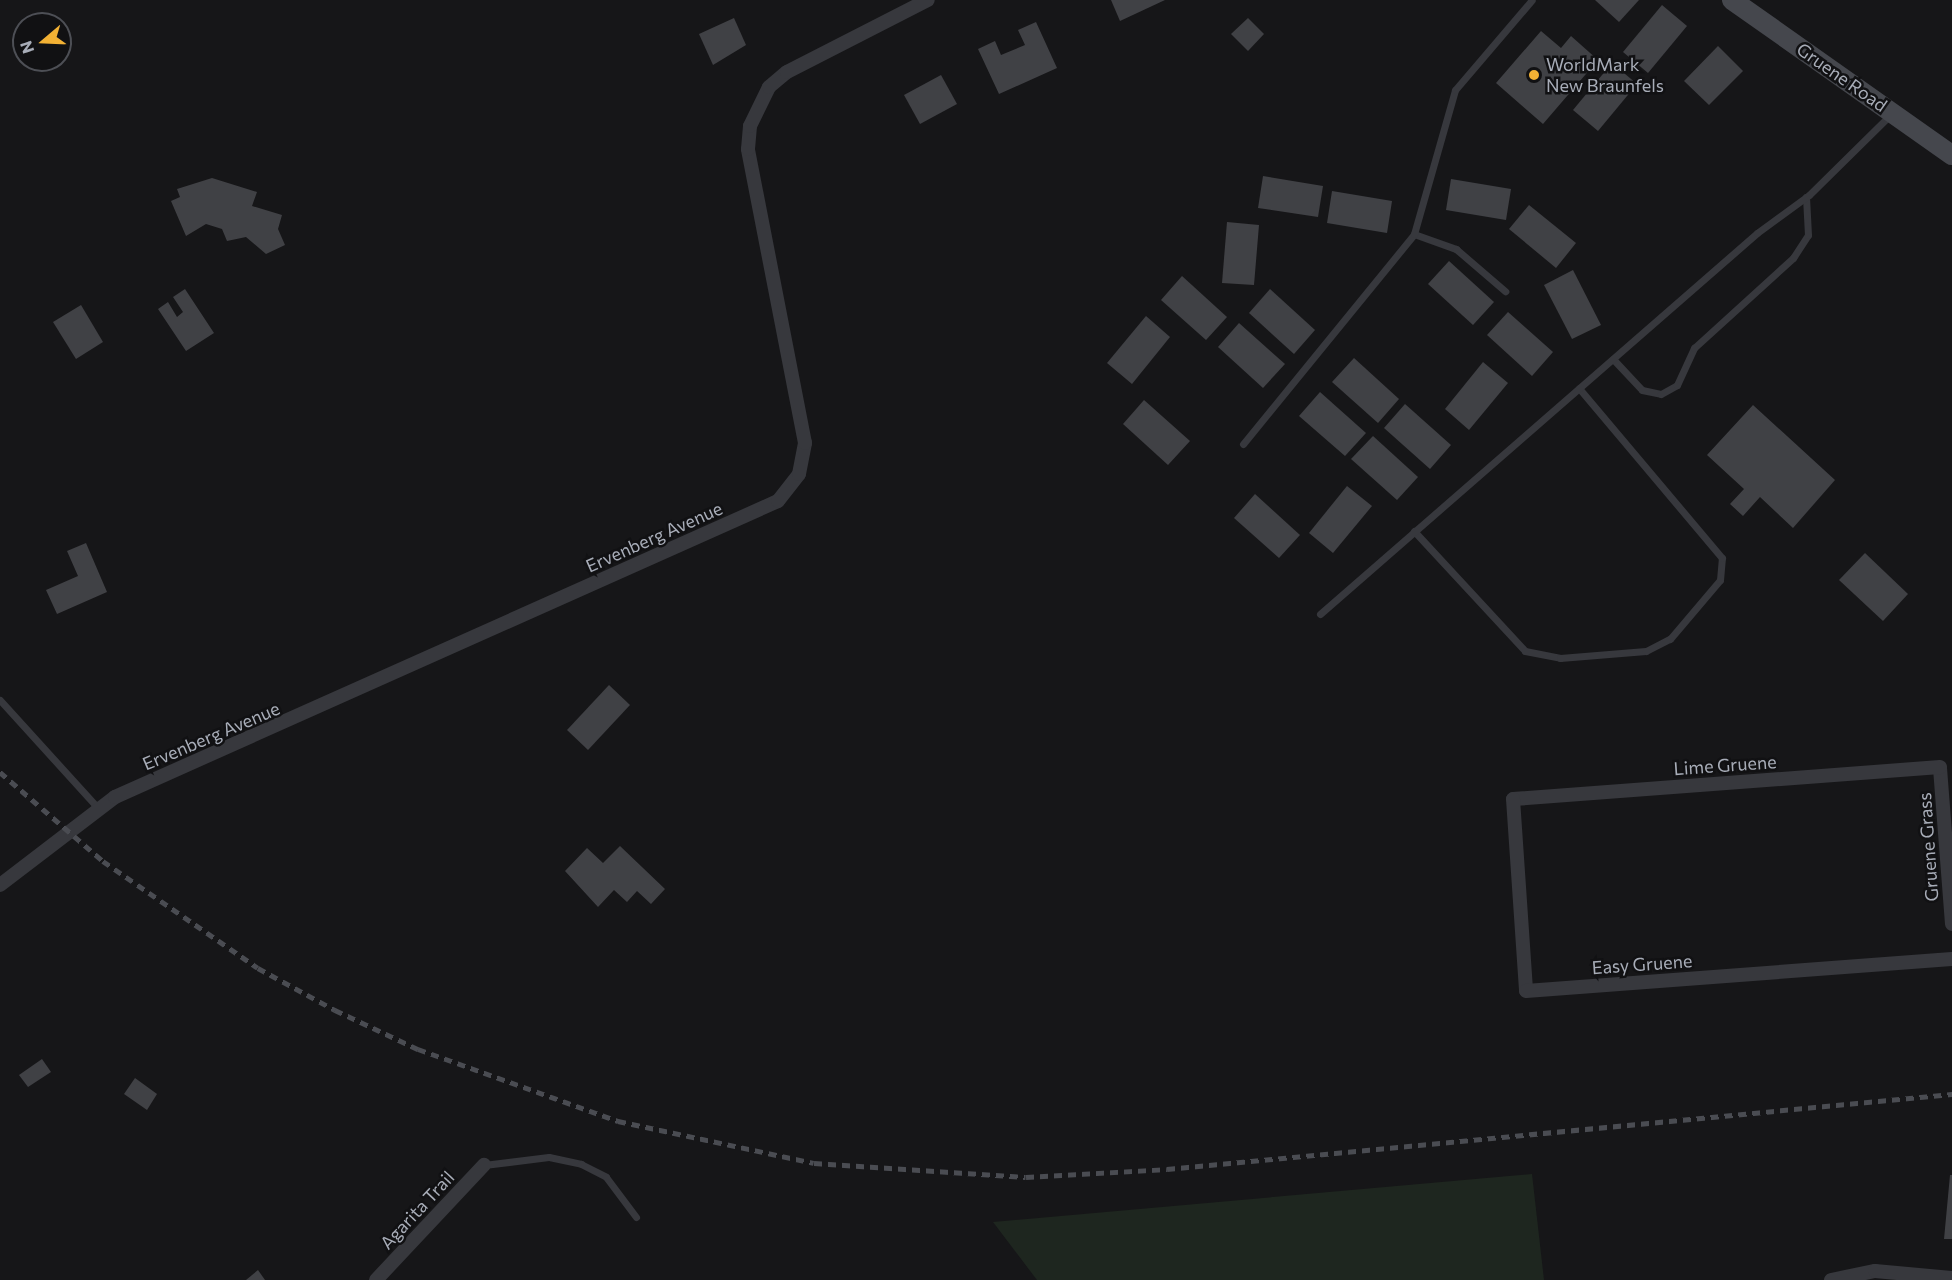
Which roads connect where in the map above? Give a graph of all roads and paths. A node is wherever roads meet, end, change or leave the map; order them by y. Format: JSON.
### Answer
{"nodes":[{"id":1,"x":928,"y":0,"type":"edge"},
{"id":2,"x":1532,"y":0,"type":"edge"},
{"id":3,"x":1732,"y":0,"type":"edge"},
{"id":4,"x":1893,"y":112,"type":"junction"},
{"id":5,"x":1952,"y":155,"type":"edge"},
{"id":6,"x":1806,"y":197,"type":"junction"},
{"id":7,"x":1414,"y":234,"type":"junction"},
{"id":8,"x":1505,"y":291,"type":"dead end"},
{"id":9,"x":1613,"y":359,"type":"junction"},
{"id":10,"x":1579,"y":388,"type":"junction"},
{"id":11,"x":1243,"y":444,"type":"dead end"},
{"id":12,"x":1414,"y":531,"type":"junction"},
{"id":13,"x":1320,"y":614,"type":"dead end"},
{"id":14,"x":0,"y":700,"type":"edge"},
{"id":15,"x":1940,"y":767,"type":"joint"},
{"id":16,"x":1513,"y":800,"type":"joint"},
{"id":17,"x":98,"y":808,"type":"junction"},
{"id":18,"x":0,"y":885,"type":"edge"},
{"id":19,"x":1952,"y":924,"type":"edge"},
{"id":20,"x":1952,"y":959,"type":"edge"},
{"id":21,"x":484,"y":1165,"type":"joint"},
{"id":22,"x":636,"y":1217,"type":"dead end"},
{"id":23,"x":1952,"y":1278,"type":"edge"},
{"id":24,"x":376,"y":1280,"type":"edge"},
{"id":25,"x":1831,"y":1280,"type":"edge"}],
"edges":[{"from":1,"to":17,"type":"street","name":"Ervenberg Avenue"},
{"from":2,"to":7,"type":"lane"},
{"from":3,"to":4,"type":"street","name":"Gruene Road"},
{"from":4,"to":5,"type":"street","name":"Gruene Road"},
{"from":4,"to":6,"type":"lane"},
{"from":6,"to":9,"type":"lane"},
{"from":6,"to":9,"type":"lane"},
{"from":7,"to":8,"type":"lane"},
{"from":7,"to":11,"type":"lane"},
{"from":9,"to":10,"type":"lane"},
{"from":10,"to":12,"type":"lane"},
{"from":10,"to":12,"type":"lane"},
{"from":12,"to":13,"type":"lane"},
{"from":14,"to":17,"type":"lane"},
{"from":15,"to":16,"type":"street","name":"Lime Gruene"},
{"from":15,"to":19,"type":"street","name":"Gruene Grass"},
{"from":16,"to":20,"type":"street","name":"Easy Gruene"},
{"from":17,"to":18,"type":"street","name":"Ervenberg Avenue"},
{"from":21,"to":22,"type":"lane"},
{"from":21,"to":24,"type":"street","name":"Agarita Trail"},
{"from":23,"to":25,"type":"street"}]}
